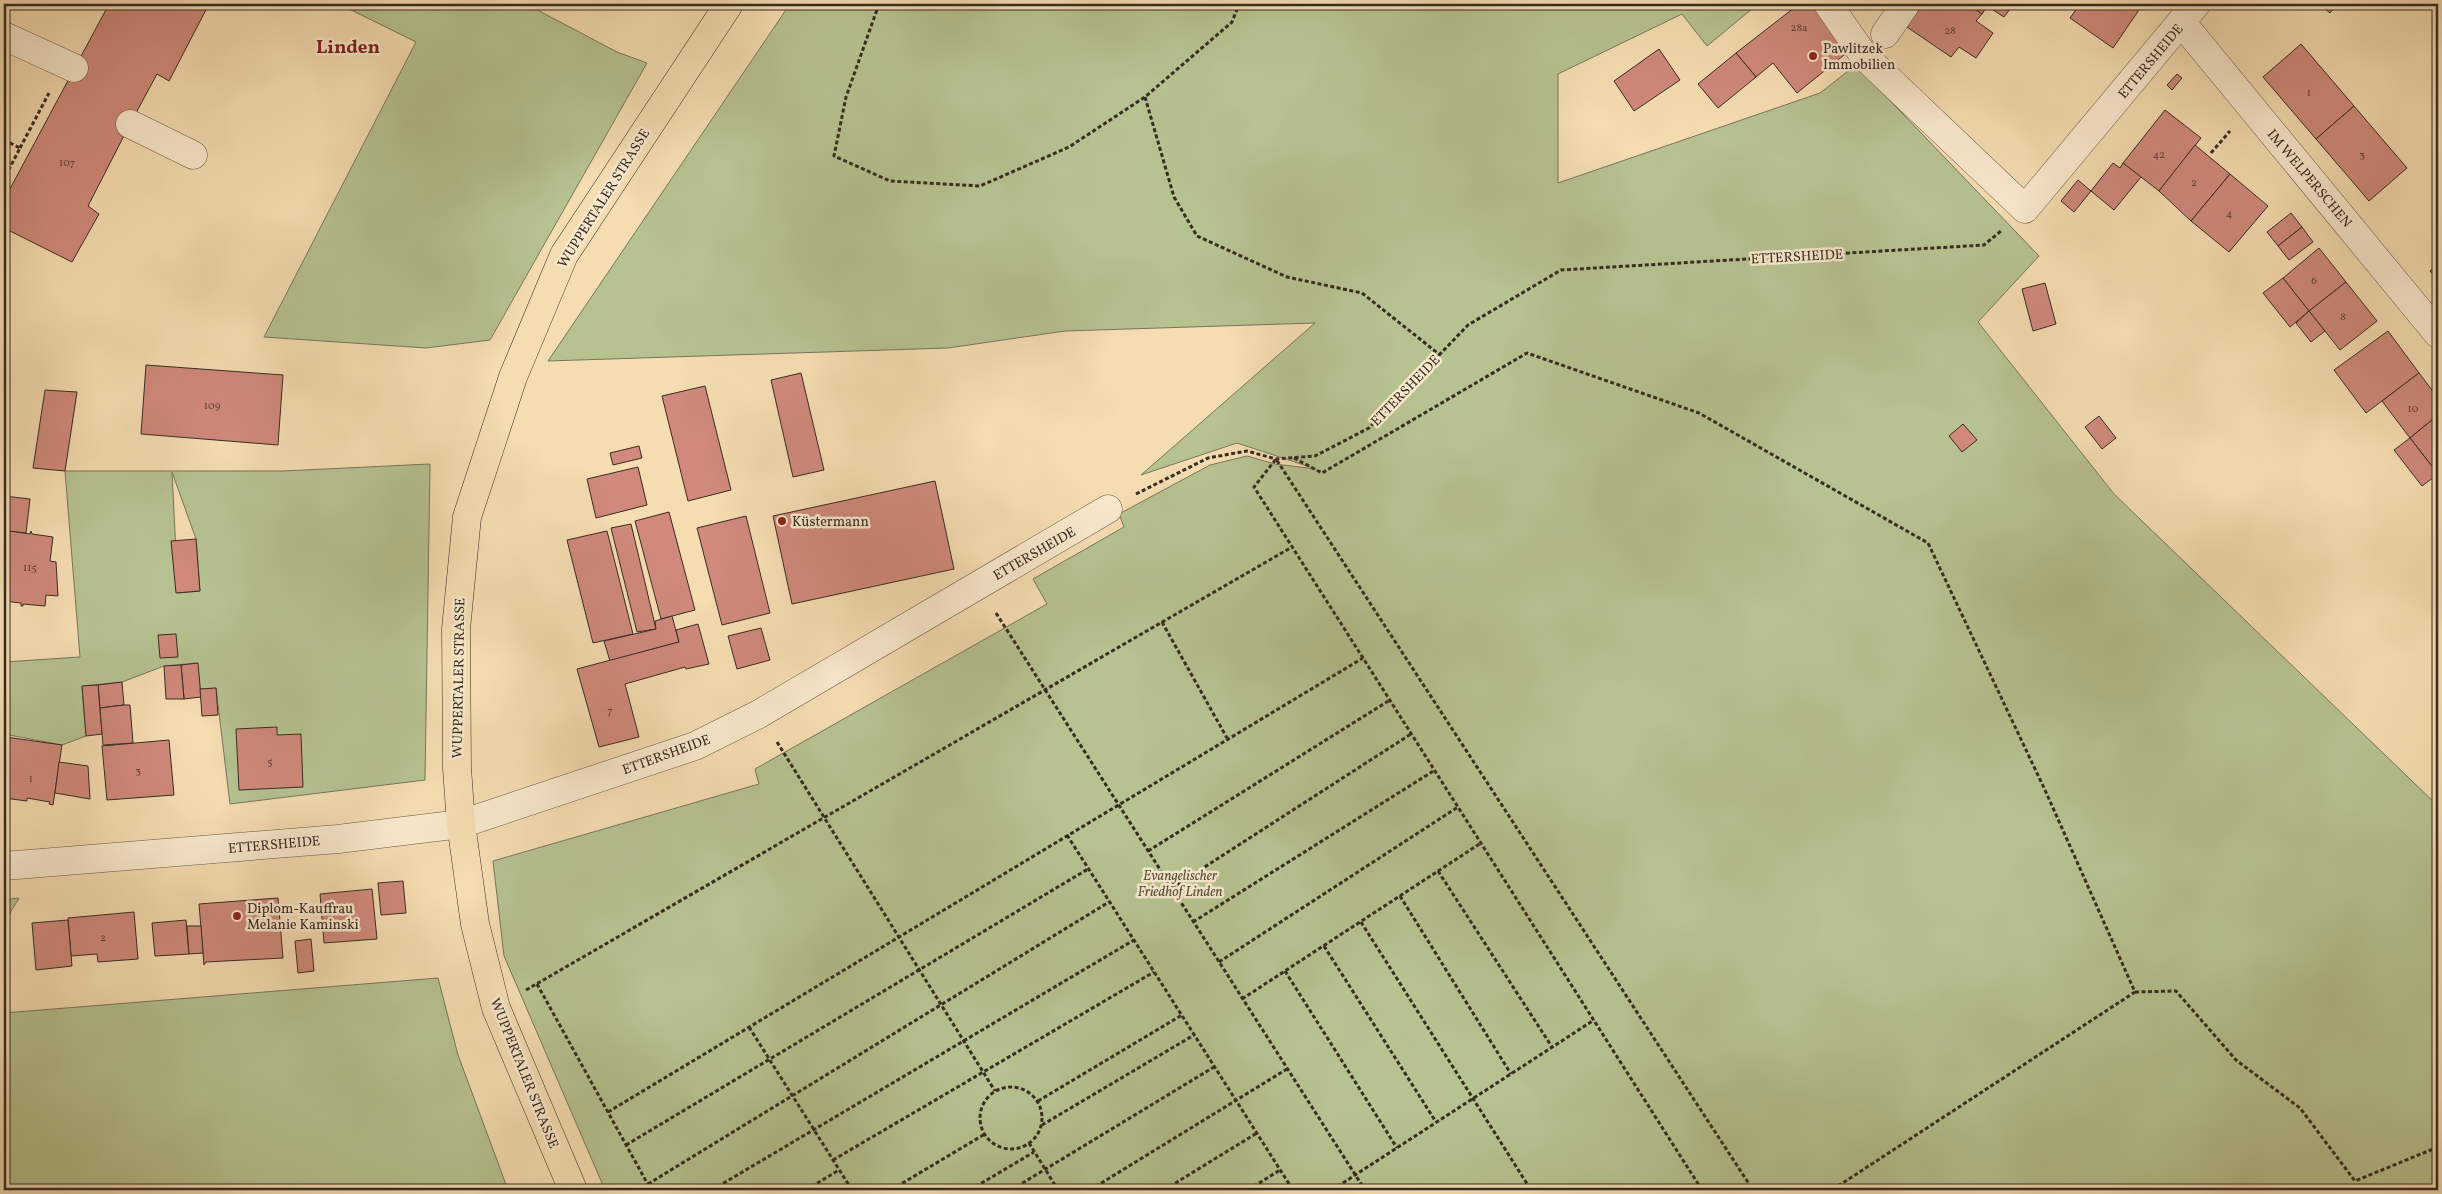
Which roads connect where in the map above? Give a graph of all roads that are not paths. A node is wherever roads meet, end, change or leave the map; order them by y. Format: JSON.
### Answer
{"nodes":[{"id":1,"x":729,"y":4,"type":"edge"},
{"id":2,"x":1828,"y":4,"type":"edge"},
{"id":3,"x":1906,"y":4,"type":"edge"},
{"id":4,"x":2189,"y":14,"type":"edge"},
{"id":5,"x":1885,"y":34,"type":"dead end"},
{"id":6,"x":4,"y":36,"type":"edge"},
{"id":7,"x":69,"y":66,"type":"road end"},
{"id":8,"x":130,"y":124,"type":"dead end"},
{"id":9,"x":193,"y":155,"type":"dead end"},
{"id":10,"x":2438,"y":334,"type":"edge"},
{"id":11,"x":1108,"y":509,"type":"road end"},
{"id":12,"x":461,"y":824,"type":"junction"},
{"id":13,"x":4,"y":866,"type":"edge"},
{"id":14,"x":573,"y":1190,"type":"edge"}],
"edges":[{"from":1,"to":12,"type":"main road","name":"WUPPERTALER STRASSE"},
{"from":2,"to":4,"type":"street","name":"ETTERSHEIDE"},
{"from":3,"to":5,"type":"street"},
{"from":4,"to":10,"type":"street","name":"IM WELPERSCHEN"},
{"from":6,"to":7,"type":"street"},
{"from":8,"to":9,"type":"street"},
{"from":11,"to":12,"type":"street","name":"ETTERSHEIDE"},
{"from":12,"to":13,"type":"street","name":"ETTERSHEIDE"},
{"from":12,"to":14,"type":"main road","name":"WUPPERTALER STRASSE"}]}
